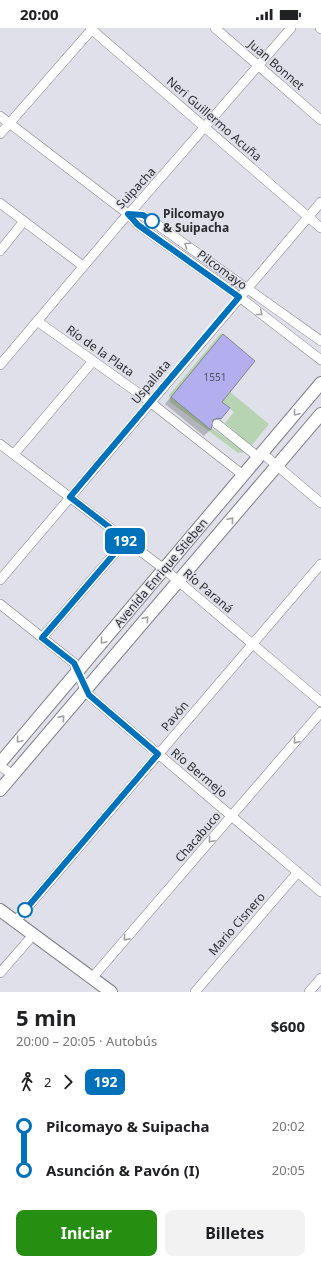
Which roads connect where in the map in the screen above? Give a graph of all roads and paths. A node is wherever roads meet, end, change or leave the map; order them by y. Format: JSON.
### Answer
{"nodes":[{"id":1,"x":92,"y":28,"type":"edge"},
{"id":2,"x":215,"y":28,"type":"edge"},
{"id":3,"x":291,"y":28,"type":"edge"},
{"id":4,"x":258,"y":66,"type":"junction"},
{"id":5,"x":0,"y":116,"type":"edge"},
{"id":6,"x":321,"y":120,"type":"edge"},
{"id":7,"x":10,"y":123,"type":"junction"},
{"id":8,"x":205,"y":127,"type":"junction"},
{"id":9,"x":0,"y":134,"type":"edge"},
{"id":10,"x":321,"y":202,"type":"edge"},
{"id":11,"x":0,"y":203,"type":"edge"},
{"id":12,"x":128,"y":214,"type":"junction"},
{"id":13,"x":308,"y":216,"type":"junction"},
{"id":14,"x":24,"y":221,"type":"junction"},
{"id":15,"x":321,"y":228,"type":"edge"},
{"id":16,"x":0,"y":251,"type":"edge"},
{"id":17,"x":83,"y":266,"type":"junction"},
{"id":18,"x":246,"y":288,"type":"junction"},
{"id":19,"x":239,"y":297,"type":"junction"},
{"id":20,"x":37,"y":321,"type":"junction"},
{"id":21,"x":321,"y":341,"type":"edge"},
{"id":22,"x":321,"y":360,"type":"edge"},
{"id":23,"x":93,"y":361,"type":"junction"},
{"id":24,"x":0,"y":365,"type":"edge"},
{"id":25,"x":321,"y":383,"type":"edge"},
{"id":26,"x":150,"y":402,"type":"junction"},
{"id":27,"x":321,"y":414,"type":"edge"},
{"id":28,"x":217,"y":424,"type":"dead end"},
{"id":29,"x":0,"y":444,"type":"edge"},
{"id":30,"x":14,"y":454,"type":"junction"},
{"id":31,"x":260,"y":455,"type":"junction"},
{"id":32,"x":277,"y":466,"type":"junction"},
{"id":33,"x":243,"y":475,"type":"junction"},
{"id":34,"x":70,"y":497,"type":"junction"},
{"id":35,"x":321,"y":503,"type":"edge"},
{"id":36,"x":126,"y":540,"type":"junction"},
{"id":37,"x":321,"y":564,"type":"edge"},
{"id":38,"x":164,"y":569,"type":"junction"},
{"id":39,"x":0,"y":580,"type":"edge"},
{"id":40,"x":178,"y":581,"type":"junction"},
{"id":41,"x":0,"y":604,"type":"edge"},
{"id":42,"x":42,"y":638,"type":"junction"},
{"id":43,"x":252,"y":644,"type":"junction"},
{"id":44,"x":78,"y":670,"type":"junction"},
{"id":45,"x":85,"y":690,"type":"junction"},
{"id":46,"x":321,"y":702,"type":"edge"},
{"id":47,"x":321,"y":712,"type":"edge"},
{"id":48,"x":158,"y":754,"type":"junction"},
{"id":49,"x":0,"y":763,"type":"edge"},
{"id":50,"x":0,"y":766,"type":"edge"},
{"id":51,"x":13,"y":775,"type":"junction"},
{"id":52,"x":0,"y":790,"type":"edge"},
{"id":53,"x":231,"y":816,"type":"junction"},
{"id":54,"x":298,"y":872,"type":"junction"},
{"id":55,"x":321,"y":892,"type":"edge"},
{"id":56,"x":0,"y":910,"type":"edge"},
{"id":57,"x":15,"y":922,"type":"junction"},
{"id":58,"x":33,"y":935,"type":"junction"},
{"id":59,"x":0,"y":973,"type":"edge"},
{"id":60,"x":92,"y":978,"type":"junction"},
{"id":61,"x":321,"y":978,"type":"edge"},
{"id":62,"x":111,"y":992,"type":"edge"},
{"id":63,"x":195,"y":992,"type":"edge"},
{"id":64,"x":309,"y":992,"type":"edge"}],
"edges":[{"from":1,"to":7,"type":"street"},
{"from":1,"to":8,"type":"street","name":"Neri Guillermo Acuña"},
{"from":2,"to":4,"type":"street","name":"Juan Bonnet"},
{"from":3,"to":4,"type":"street","name":"Suipacha"},
{"from":4,"to":6,"type":"street","name":"Juan Bonnet"},
{"from":4,"to":8,"type":"street","name":"Suipacha"},
{"from":5,"to":7,"type":"street","name":"Pilcomayo"},
{"from":7,"to":9,"type":"street"},
{"from":7,"to":12,"type":"street","name":"Pilcomayo"},
{"from":8,"to":12,"type":"street","name":"Suipacha"},
{"from":8,"to":13,"type":"street","name":"Neri Guillermo Acuña"},
{"from":10,"to":13,"type":"street","name":"Uspallata"},
{"from":11,"to":14,"type":"street"},
{"from":12,"to":17,"type":"street","name":"Suipacha"},
{"from":18,"to":12,"type":"street","name":"Pilcomayo","one_way":true},
{"from":12,"to":19,"type":"street","name":"Pilcomayo"},
{"from":13,"to":15,"type":"street","name":"Neri Guillermo Acuña"},
{"from":13,"to":18,"type":"street","name":"Uspallata"},
{"from":14,"to":16,"type":"street"},
{"from":14,"to":17,"type":"street"},
{"from":17,"to":20,"type":"street","name":"Suipacha"},
{"from":18,"to":19,"type":"street","name":"Uspallata"},
{"from":18,"to":21,"type":"street","name":"Pilcomayo"},
{"from":19,"to":22,"type":"street","name":"Pilcomayo","one_way":true},
{"from":19,"to":26,"type":"street","name":"Uspallata"},
{"from":20,"to":23,"type":"street","name":"Río de la Plata"},
{"from":20,"to":24,"type":"street","name":"Suipacha"},
{"from":23,"to":26,"type":"street","name":"Río de la Plata"},
{"from":23,"to":30,"type":"street"},
{"from":25,"to":31,"type":"main road","name":"Avenida Enrique Stieben","one_way":true},
{"from":26,"to":33,"type":"street","name":"Río de la Plata"},
{"from":26,"to":34,"type":"street","name":"Uspallata"},
{"from":27,"to":32,"type":"main road","name":"Avenida Enrique Stieben"},
{"from":28,"to":31,"type":"street"},
{"from":29,"to":30,"type":"street","name":"Río Paraná"},
{"from":30,"to":34,"type":"street","name":"Río Paraná"},
{"from":31,"to":32,"type":"street"},
{"from":31,"to":33,"type":"main road","name":"Avenida Enrique Stieben"},
{"from":32,"to":35,"type":"street"},
{"from":40,"to":32,"type":"main road","name":"Avenida Enrique Stieben","one_way":true},
{"from":33,"to":38,"type":"main road","name":"Avenida Enrique Stieben"},
{"from":34,"to":36,"type":"street","name":"Río Paraná"},
{"from":34,"to":39,"type":"street","name":"Uspallata"},
{"from":36,"to":38,"type":"street","name":"Río Paraná"},
{"from":36,"to":42,"type":"street"},
{"from":37,"to":43,"type":"street","name":"Pavón"},
{"from":38,"to":40,"type":"street","name":"Río Paraná"},
{"from":38,"to":44,"type":"main road","name":"Avenida Enrique Stieben","one_way":true},
{"from":40,"to":43,"type":"street","name":"Río Paraná"},
{"from":45,"to":40,"type":"main road","name":"Avenida Enrique Stieben","one_way":true},
{"from":41,"to":42,"type":"street","name":"Río Bermejo"},
{"from":42,"to":44,"type":"street","name":"Río Bermejo"},
{"from":43,"to":46,"type":"street","name":"Río Paraná"},
{"from":43,"to":48,"type":"street","name":"Pavón"},
{"from":44,"to":45,"type":"street","name":"Río Bermejo"},
{"from":44,"to":49,"type":"main road","name":"Avenida Enrique Stieben","one_way":true},
{"from":45,"to":48,"type":"street","name":"Río Bermejo"},
{"from":51,"to":45,"type":"main road","name":"Avenida Enrique Stieben","one_way":true},
{"from":47,"to":53,"type":"street","name":"Chacabuco","one_way":true},
{"from":48,"to":53,"type":"street","name":"Río Bermejo"},
{"from":48,"to":57,"type":"street","name":"Pavón"},
{"from":50,"to":51,"type":"street"},
{"from":51,"to":52,"type":"main road","name":"Avenida Enrique Stieben"},
{"from":53,"to":54,"type":"street","name":"Río Bermejo"},
{"from":53,"to":60,"type":"street","name":"Chacabuco","one_way":true},
{"from":54,"to":55,"type":"street","name":"Río Bermejo"},
{"from":54,"to":63,"type":"street","name":"Mario Cisnero"},
{"from":56,"to":57,"type":"main road"},
{"from":57,"to":58,"type":"main road"},
{"from":58,"to":59,"type":"street"},
{"from":58,"to":60,"type":"main road"},
{"from":60,"to":62,"type":"main road"},
{"from":61,"to":64,"type":"street"}]}
